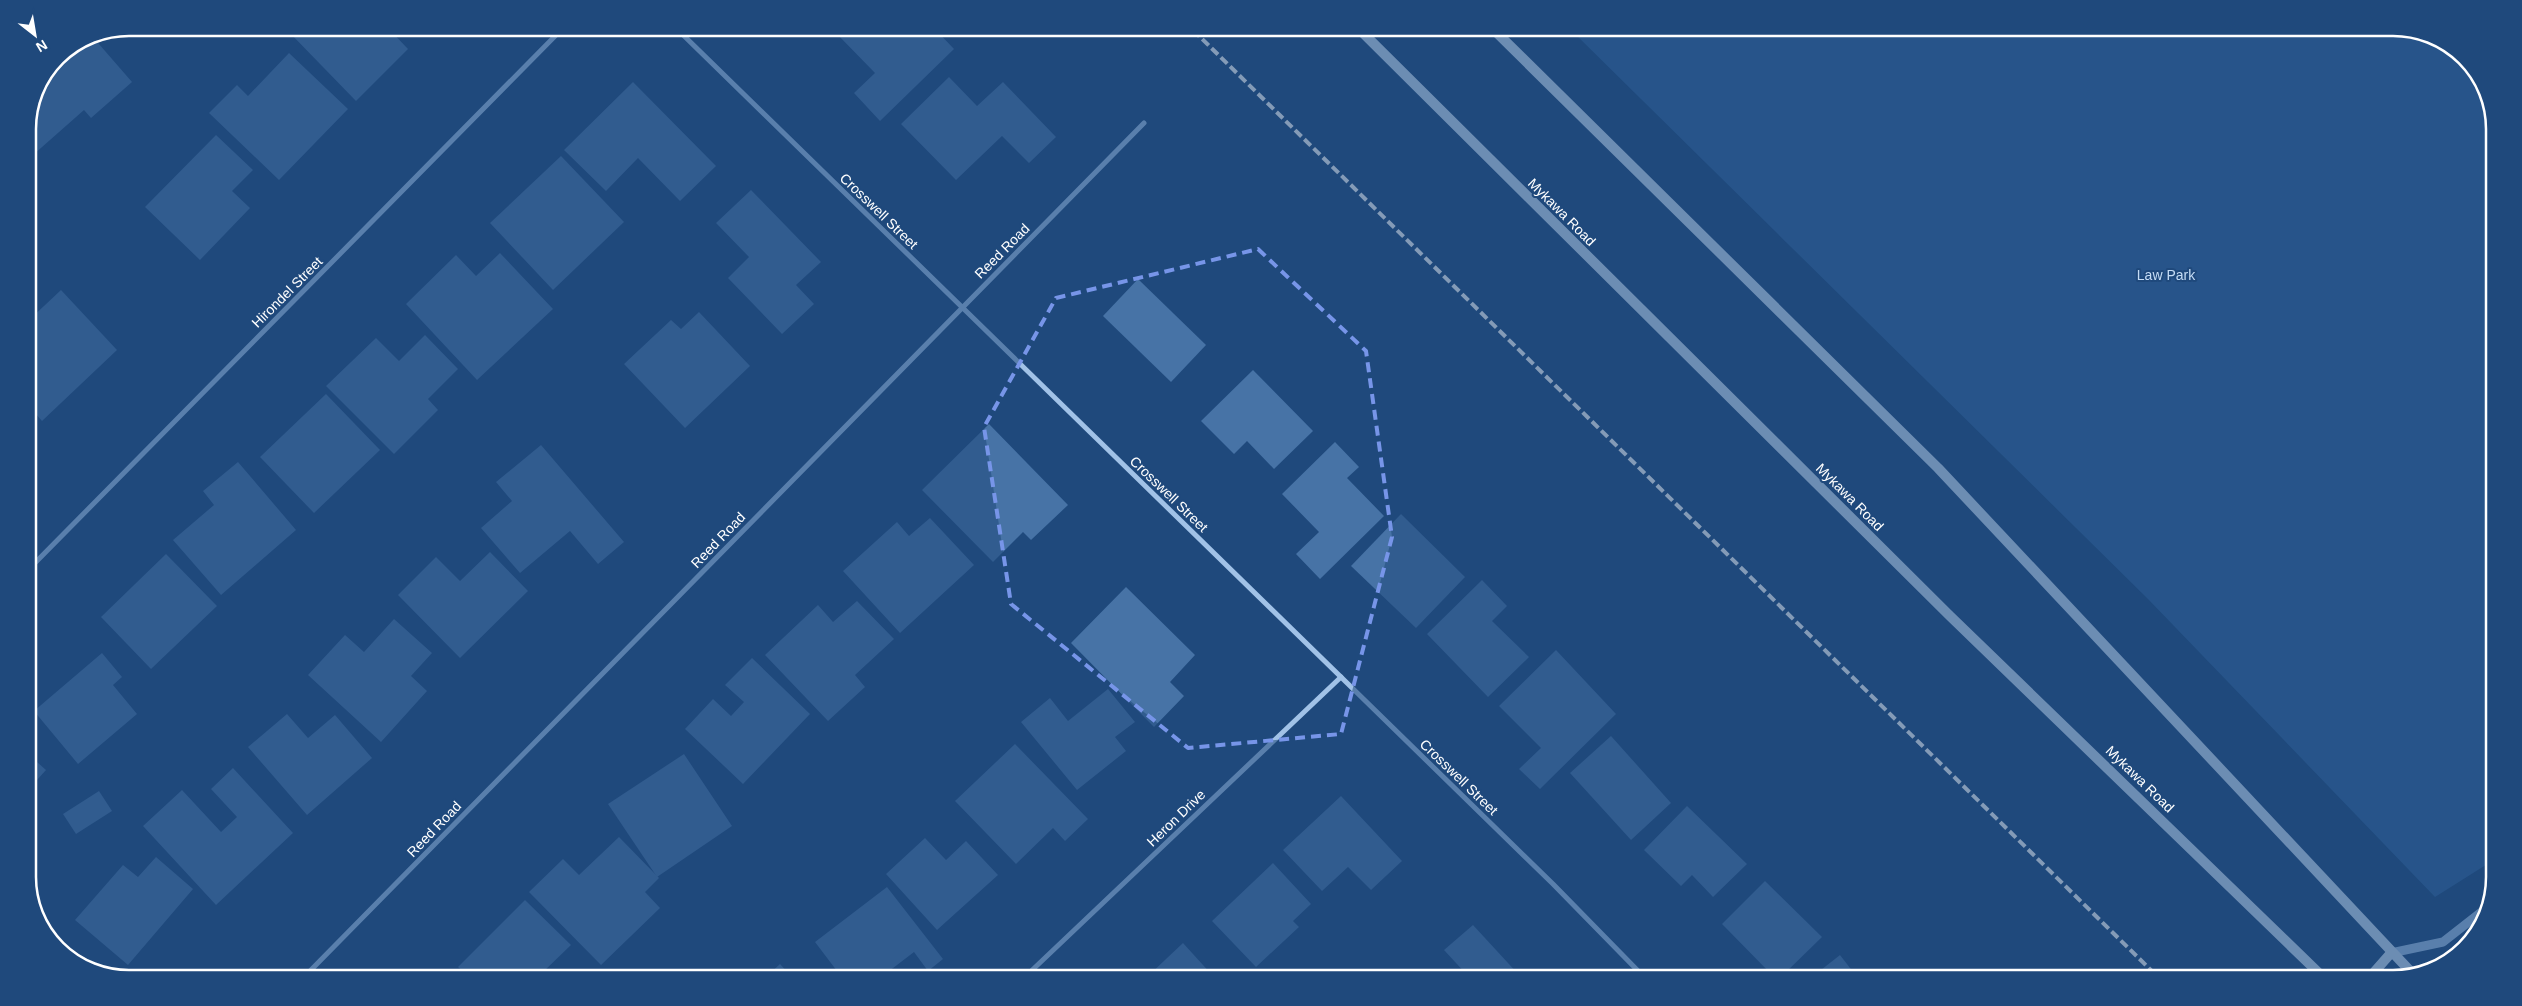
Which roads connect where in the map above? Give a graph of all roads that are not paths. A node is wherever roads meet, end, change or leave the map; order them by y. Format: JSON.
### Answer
{"nodes":[{"id":1,"x":554,"y":36,"type":"edge"},
{"id":2,"x":684,"y":36,"type":"edge"},
{"id":3,"x":1366,"y":36,"type":"edge"},
{"id":4,"x":1499,"y":36,"type":"edge"},
{"id":5,"x":1144,"y":123,"type":"dead end"},
{"id":6,"x":962,"y":308,"type":"junction"},
{"id":7,"x":36,"y":562,"type":"edge"},
{"id":8,"x":1341,"y":677,"type":"junction"},
{"id":9,"x":2477,"y":915,"type":"edge"},
{"id":10,"x":2392,"y":953,"type":"junction"},
{"id":11,"x":2408,"y":969,"type":"edge"},
{"id":12,"x":312,"y":970,"type":"edge"},
{"id":13,"x":1032,"y":970,"type":"edge"},
{"id":14,"x":1637,"y":970,"type":"edge"},
{"id":15,"x":2316,"y":970,"type":"edge"},
{"id":16,"x":2376,"y":970,"type":"edge"}],
"edges":[{"from":1,"to":7,"type":"street","name":"Hirondel Street"},
{"from":2,"to":6,"type":"street","name":"Crosswell Street"},
{"from":3,"to":15,"type":"main road","name":"Mykawa Road"},
{"from":4,"to":10,"type":"main road"},
{"from":5,"to":6,"type":"street","name":"Reed Road"},
{"from":6,"to":8,"type":"street","name":"Crosswell Street"},
{"from":6,"to":12,"type":"street","name":"Reed Road"},
{"from":8,"to":13,"type":"street","name":"Heron Drive"},
{"from":8,"to":14,"type":"street","name":"Crosswell Street"},
{"from":9,"to":10,"type":"street"},
{"from":10,"to":11,"type":"main road"},
{"from":10,"to":16,"type":"main road"}]}
